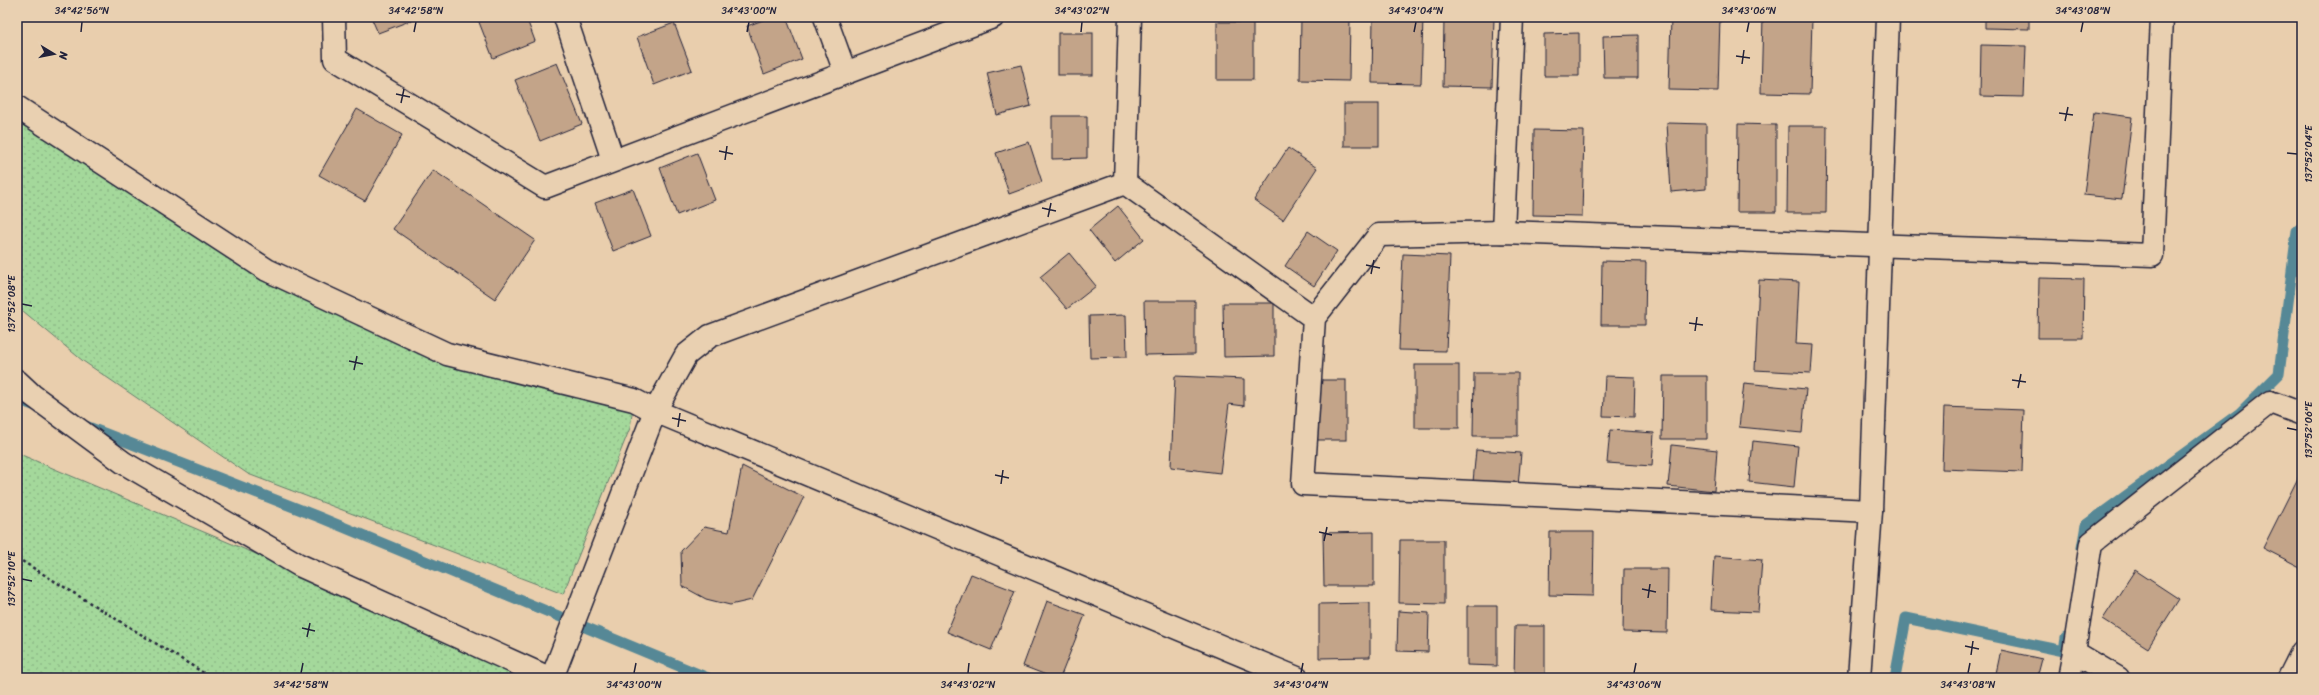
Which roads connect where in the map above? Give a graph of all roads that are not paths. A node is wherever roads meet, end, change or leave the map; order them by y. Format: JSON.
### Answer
{"nodes":[{"id":1,"x":334,"y":17,"type":"edge"},
{"id":2,"x":565,"y":17,"type":"edge"},
{"id":3,"x":825,"y":17,"type":"edge"},
{"id":4,"x":993,"y":17,"type":"edge"},
{"id":5,"x":1130,"y":17,"type":"edge"},
{"id":6,"x":1512,"y":17,"type":"edge"},
{"id":7,"x":1888,"y":17,"type":"edge"},
{"id":8,"x":2162,"y":17,"type":"edge"},
{"id":9,"x":845,"y":72,"type":"junction"},
{"id":10,"x":17,"y":107,"type":"edge"},
{"id":11,"x":613,"y":160,"type":"junction"},
{"id":12,"x":1125,"y":183,"type":"junction"},
{"id":13,"x":1503,"y":232,"type":"junction"},
{"id":14,"x":1881,"y":246,"type":"junction"},
{"id":15,"x":1314,"y":318,"type":"junction"},
{"id":16,"x":17,"y":380,"type":"edge"},
{"id":17,"x":655,"y":411,"type":"junction"},
{"id":18,"x":2302,"y":414,"type":"edge"},
{"id":19,"x":1871,"y":512,"type":"junction"},
{"id":20,"x":2074,"y":652,"type":"junction"},
{"id":21,"x":2302,"y":652,"type":"edge"},
{"id":22,"x":549,"y":678,"type":"edge"},
{"id":23,"x":552,"y":678,"type":"edge"},
{"id":24,"x":1297,"y":678,"type":"edge"},
{"id":25,"x":1859,"y":678,"type":"edge"},
{"id":26,"x":2069,"y":678,"type":"edge"},
{"id":27,"x":2118,"y":678,"type":"edge"},
{"id":28,"x":2288,"y":678,"type":"edge"}],
"edges":[{"from":1,"to":11,"type":"street"},
{"from":2,"to":11,"type":"street"},
{"from":3,"to":9,"type":"street"},
{"from":4,"to":9,"type":"street"},
{"from":5,"to":12,"type":"street"},
{"from":6,"to":13,"type":"street"},
{"from":7,"to":14,"type":"street"},
{"from":8,"to":14,"type":"street"},
{"from":9,"to":11,"type":"street"},
{"from":10,"to":17,"type":"street"},
{"from":12,"to":15,"type":"street"},
{"from":12,"to":17,"type":"street"},
{"from":13,"to":14,"type":"street"},
{"from":13,"to":15,"type":"street"},
{"from":14,"to":19,"type":"street"},
{"from":15,"to":19,"type":"street"},
{"from":16,"to":22,"type":"street"},
{"from":17,"to":23,"type":"street"},
{"from":17,"to":24,"type":"street"},
{"from":18,"to":20,"type":"street"},
{"from":19,"to":25,"type":"street"},
{"from":20,"to":26,"type":"street"},
{"from":20,"to":27,"type":"street"},
{"from":21,"to":28,"type":"street"}]}
